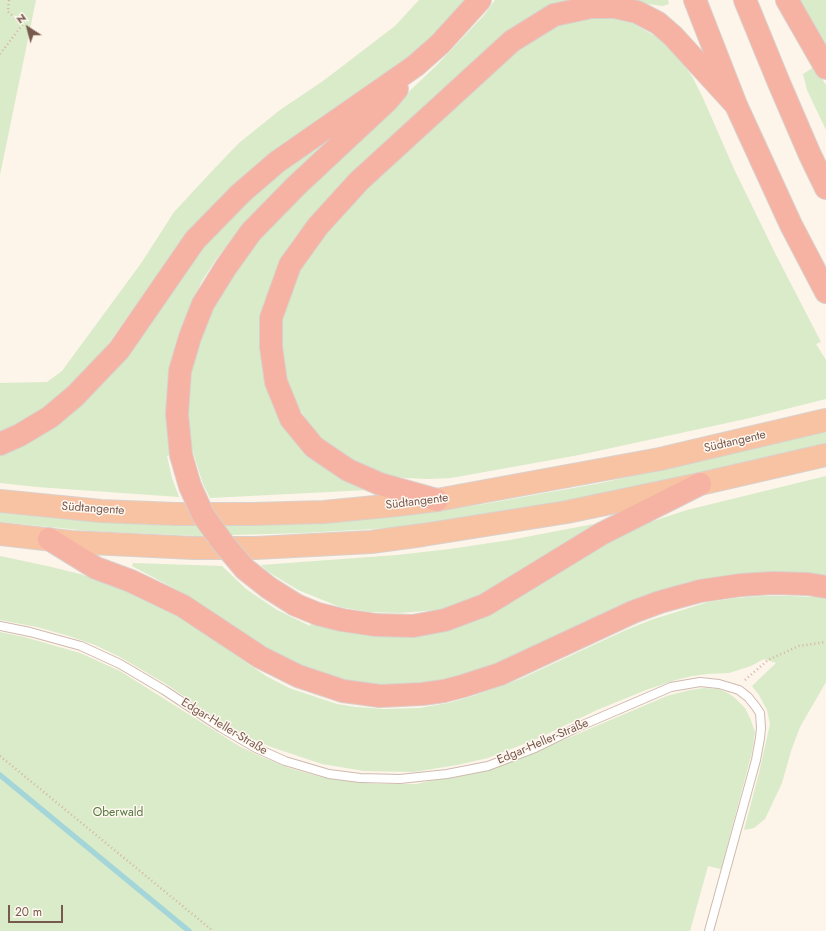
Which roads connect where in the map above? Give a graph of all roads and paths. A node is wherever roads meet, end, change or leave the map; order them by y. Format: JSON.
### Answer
{"nodes":[{"id":1,"x":9,"y":0,"type":"edge"},
{"id":2,"x":480,"y":0,"type":"edge"},
{"id":3,"x":695,"y":0,"type":"edge"},
{"id":4,"x":745,"y":0,"type":"edge"},
{"id":5,"x":786,"y":0,"type":"edge"},
{"id":6,"x":0,"y":54,"type":"edge"},
{"id":7,"x":415,"y":66,"type":"junction"},
{"id":8,"x":826,"y":68,"type":"edge"},
{"id":9,"x":736,"y":105,"type":"junction"},
{"id":10,"x":826,"y":188,"type":"edge"},
{"id":11,"x":826,"y":292,"type":"edge"},
{"id":12,"x":826,"y":420,"type":"edge"},
{"id":13,"x":0,"y":444,"type":"edge"},
{"id":14,"x":826,"y":455,"type":"edge"},
{"id":15,"x":700,"y":484,"type":"junction"},
{"id":16,"x":437,"y":500,"type":"junction"},
{"id":17,"x":0,"y":501,"type":"edge"},
{"id":18,"x":0,"y":534,"type":"edge"},
{"id":19,"x":49,"y":539,"type":"junction"},
{"id":20,"x":826,"y":587,"type":"edge"},
{"id":21,"x":0,"y":626,"type":"edge"},
{"id":22,"x":826,"y":642,"type":"edge"},
{"id":23,"x":739,"y":690,"type":"junction"},
{"id":24,"x":0,"y":756,"type":"edge"},
{"id":25,"x":213,"y":931,"type":"edge"},
{"id":26,"x":709,"y":931,"type":"edge"}],
"edges":[{"from":1,"to":6,"type":"path"},
{"from":2,"to":7,"type":"highway"},
{"from":3,"to":9,"type":"highway"},
{"from":4,"to":10,"type":"highway"},
{"from":5,"to":8,"type":"highway"},
{"from":7,"to":13,"type":"highway"},
{"from":7,"to":15,"type":"highway","bridge":true},
{"from":9,"to":11,"type":"highway"},
{"from":9,"to":16,"type":"highway"},
{"from":12,"to":16,"type":"highway","name":"Südtangente"},
{"from":14,"to":15,"type":"highway"},
{"from":15,"to":19,"type":"highway"},
{"from":16,"to":17,"type":"highway","name":"Südtangente"},
{"from":18,"to":19,"type":"highway"},
{"from":19,"to":20,"type":"highway"},
{"from":21,"to":23,"type":"lane","name":"Edgar-Heller-Straße"},
{"from":22,"to":23,"type":"path"},
{"from":23,"to":26,"type":"lane","name":"Edgar-Heller-Straße"},
{"from":24,"to":25,"type":"path"}]}
